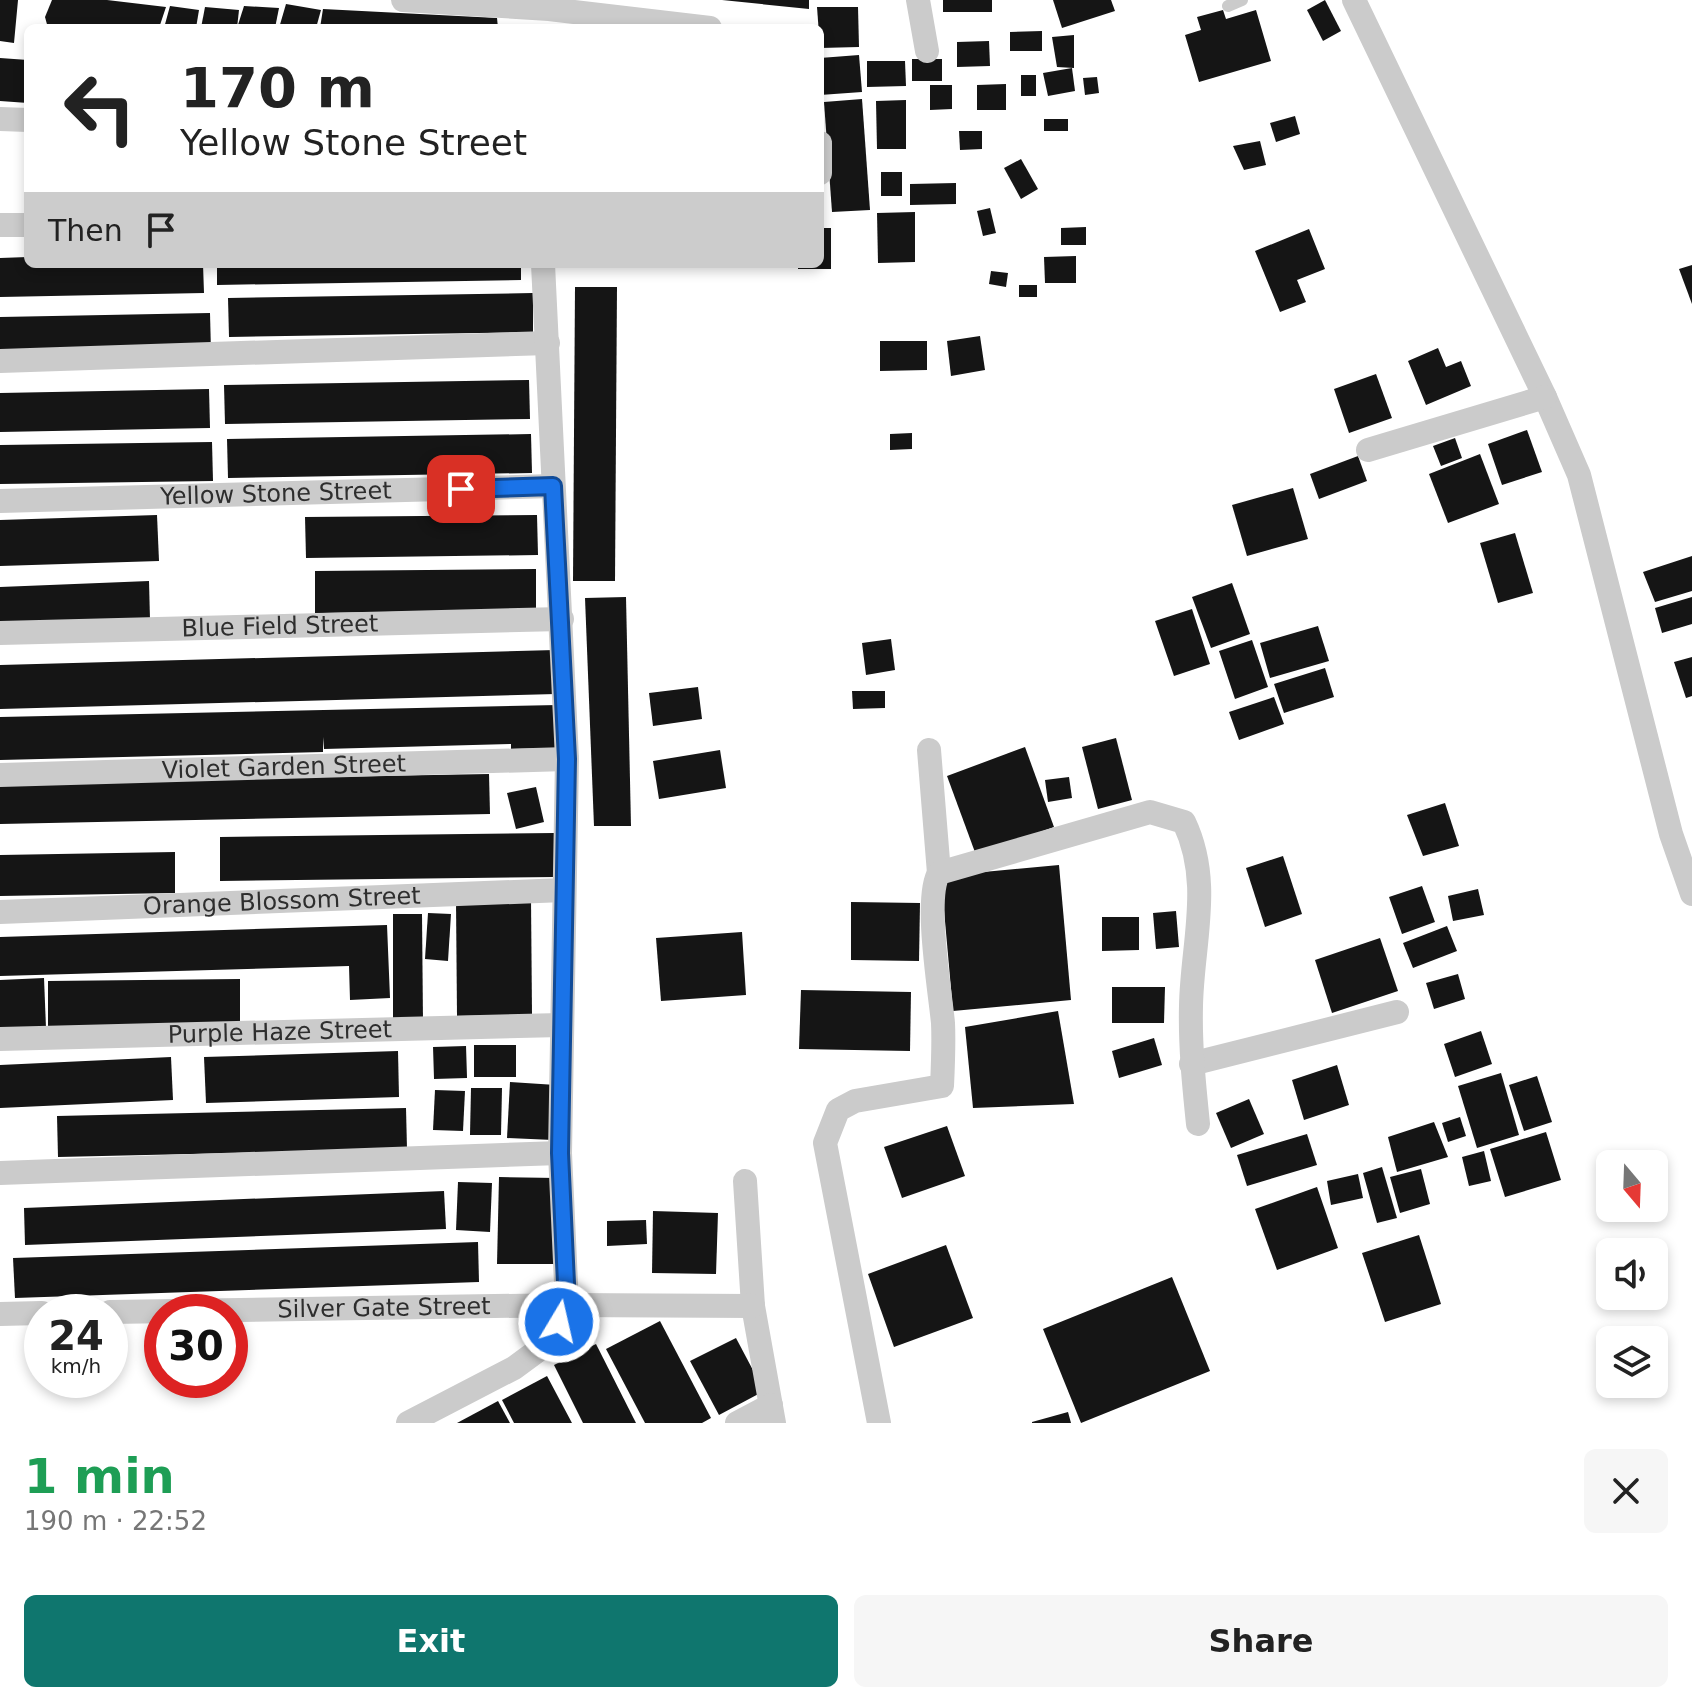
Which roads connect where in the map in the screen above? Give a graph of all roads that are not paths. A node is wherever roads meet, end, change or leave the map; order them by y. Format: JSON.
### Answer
{"nodes":[{"id":1,"x":403,"y":0,"type":"edge"},
{"id":2,"x":918,"y":0,"type":"edge"},
{"id":3,"x":1242,"y":0,"type":"edge"},
{"id":4,"x":1354,"y":0,"type":"edge"},
{"id":5,"x":1228,"y":6,"type":"dead end"},
{"id":6,"x":548,"y":18,"type":"edge"},
{"id":7,"x":645,"y":24,"type":"edge"},
{"id":8,"x":927,"y":51,"type":"dead end"},
{"id":9,"x":0,"y":119,"type":"edge"},
{"id":10,"x":24,"y":120,"type":"edge"},
{"id":11,"x":0,"y":225,"type":"edge"},
{"id":12,"x":24,"y":225,"type":"edge"},
{"id":13,"x":543,"y":268,"type":"edge"},
{"id":14,"x":548,"y":343,"type":"junction"},
{"id":15,"x":0,"y":361,"type":"edge"},
{"id":16,"x":1545,"y":397,"type":"junction"},
{"id":17,"x":1368,"y":450,"type":"dead end"},
{"id":18,"x":553,"y":486,"type":"junction"},
{"id":19,"x":0,"y":501,"type":"edge"},
{"id":20,"x":562,"y":619,"type":"junction"},
{"id":21,"x":0,"y":633,"type":"edge"},
{"id":22,"x":929,"y":750,"type":"dead end"},
{"id":23,"x":567,"y":759,"type":"junction"},
{"id":24,"x":0,"y":775,"type":"edge"},
{"id":25,"x":939,"y":873,"type":"junction"},
{"id":26,"x":564,"y":890,"type":"junction"},
{"id":27,"x":1692,"y":894,"type":"edge"},
{"id":28,"x":0,"y":912,"type":"edge"},
{"id":29,"x":1397,"y":1012,"type":"dead end"},
{"id":30,"x":561,"y":1025,"type":"junction"},
{"id":31,"x":0,"y":1039,"type":"edge"},
{"id":32,"x":1191,"y":1064,"type":"junction"},
{"id":33,"x":1198,"y":1124,"type":"dead end"},
{"id":34,"x":560,"y":1153,"type":"junction"},
{"id":35,"x":0,"y":1173,"type":"edge"},
{"id":36,"x":745,"y":1181,"type":"dead end"},
{"id":37,"x":567,"y":1305,"type":"junction"},
{"id":38,"x":753,"y":1306,"type":"junction"},
{"id":39,"x":128,"y":1312,"type":"edge"},
{"id":40,"x":24,"y":1313,"type":"edge"},
{"id":41,"x":0,"y":1314,"type":"edge"},
{"id":42,"x":772,"y":1414,"type":"edge"},
{"id":43,"x":408,"y":1423,"type":"edge"},
{"id":44,"x":737,"y":1423,"type":"edge"},
{"id":45,"x":879,"y":1423,"type":"edge"}],
"edges":[{"from":1,"to":6,"type":"street"},
{"from":2,"to":8,"type":"street"},
{"from":3,"to":5,"type":"lane"},
{"from":4,"to":16,"type":"street"},
{"from":6,"to":7,"type":"street"},
{"from":9,"to":10,"type":"street"},
{"from":11,"to":12,"type":"street"},
{"from":13,"to":14,"type":"street"},
{"from":14,"to":15,"type":"street"},
{"from":14,"to":18,"type":"street"},
{"from":16,"to":17,"type":"street"},
{"from":16,"to":27,"type":"street"},
{"from":18,"to":19,"type":"street","name":"Yellow Stone Street"},
{"from":18,"to":20,"type":"street"},
{"from":20,"to":21,"type":"street","name":"Blue Field Street"},
{"from":20,"to":23,"type":"street"},
{"from":22,"to":25,"type":"street"},
{"from":23,"to":24,"type":"street","name":"Violet Garden Street"},
{"from":23,"to":26,"type":"street"},
{"from":25,"to":32,"type":"street"},
{"from":25,"to":45,"type":"street"},
{"from":26,"to":28,"type":"street","name":"Orange Blossom Street"},
{"from":26,"to":30,"type":"street"},
{"from":29,"to":32,"type":"street"},
{"from":30,"to":31,"type":"street","name":"Purple Haze Street"},
{"from":30,"to":34,"type":"street"},
{"from":32,"to":33,"type":"street"},
{"from":34,"to":35,"type":"street"},
{"from":34,"to":37,"type":"street"},
{"from":36,"to":38,"type":"street"},
{"from":37,"to":38,"type":"street","name":"Silver Gate Street"},
{"from":37,"to":39,"type":"street","name":"Silver Gate Street"},
{"from":37,"to":43,"type":"street"},
{"from":38,"to":42,"type":"street"},
{"from":40,"to":41,"type":"street"},
{"from":42,"to":44,"type":"street"}]}
